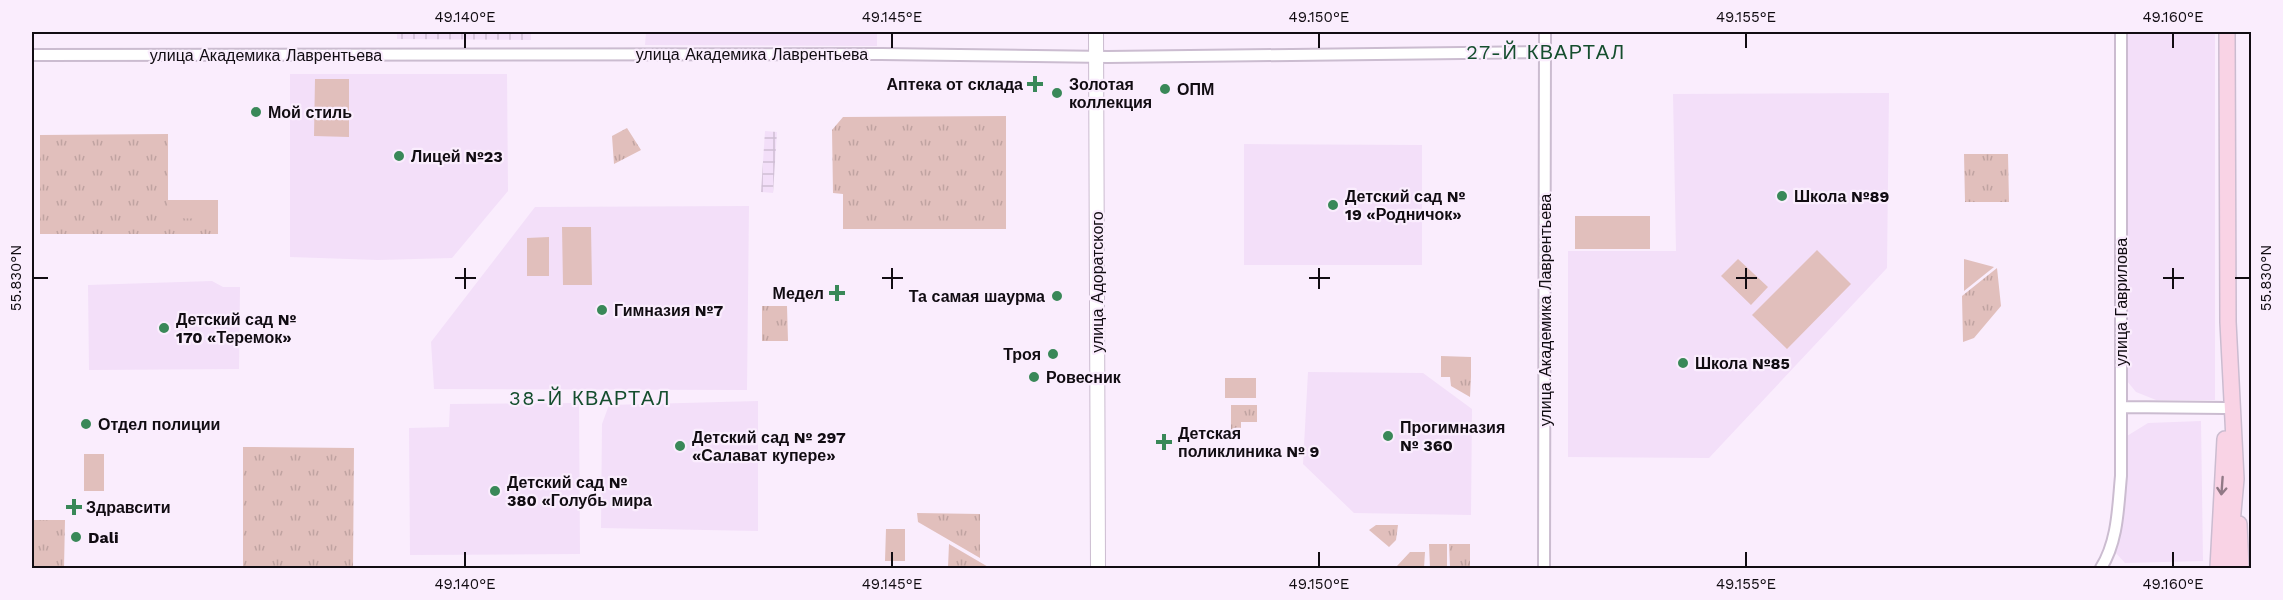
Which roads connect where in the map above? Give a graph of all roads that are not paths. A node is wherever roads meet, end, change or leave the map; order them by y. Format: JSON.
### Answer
{"nodes":[{"id":1,"x":1096,"y":32,"type":"edge"},
{"id":2,"x":1545,"y":32,"type":"edge"},
{"id":3,"x":2121,"y":32,"type":"edge"},
{"id":4,"x":2227,"y":32,"type":"edge"},
{"id":5,"x":1545,"y":52,"type":"junction"},
{"id":6,"x":32,"y":55,"type":"edge"},
{"id":7,"x":1096,"y":57,"type":"junction"},
{"id":8,"x":2228,"y":322,"type":"junction"},
{"id":9,"x":2121,"y":407,"type":"junction"},
{"id":10,"x":2225,"y":408,"type":"junction"},
{"id":11,"x":2236,"y":479,"type":"junction"},
{"id":12,"x":1098,"y":568,"type":"edge"},
{"id":13,"x":1544,"y":568,"type":"edge"},
{"id":14,"x":2101,"y":568,"type":"edge"},
{"id":15,"x":2218,"y":568,"type":"edge"},
{"id":16,"x":2228,"y":568,"type":"edge"},
{"id":17,"x":2241,"y":568,"type":"edge"}],
"edges":[{"from":1,"to":7,"type":"street","name":"улица Адоратского"},
{"from":2,"to":5,"type":"street","name":"улица Академика Лаврентьева"},
{"from":3,"to":9,"type":"street","name":"улица Гаврилова"},
{"from":4,"to":8,"type":"main road"},
{"from":5,"to":7,"type":"street","name":"улица Академика Лаврентьева"},
{"from":5,"to":13,"type":"street","name":"улица Академика Лаврентьева"},
{"from":6,"to":7,"type":"street","name":"улица Академика Лаврентьева"},
{"from":7,"to":12,"type":"street","name":"улица Адоратского"},
{"from":8,"to":10,"type":"main road"},
{"from":8,"to":11,"type":"main road"},
{"from":9,"to":10,"type":"street"},
{"from":9,"to":14,"type":"street","name":"улица Гаврилова"},
{"from":10,"to":15,"type":"main road","one_way":true},
{"from":11,"to":16,"type":"main road"},
{"from":11,"to":17,"type":"main road"}]}
